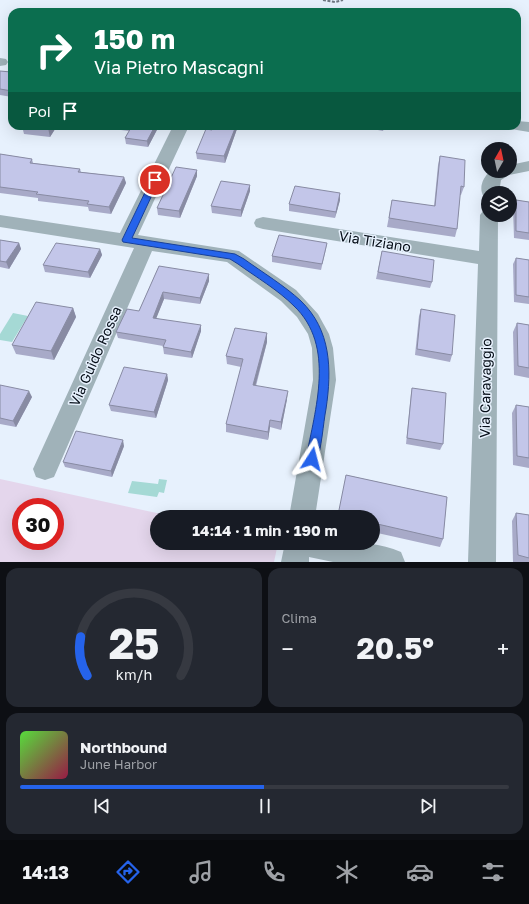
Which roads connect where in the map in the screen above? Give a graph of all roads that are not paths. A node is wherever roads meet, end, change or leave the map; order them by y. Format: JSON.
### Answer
{"nodes":[{"id":1,"x":179,"y":130,"type":"edge"},
{"id":2,"x":529,"y":166,"type":"edge"},
{"id":3,"x":517,"y":169,"type":"edge"},
{"id":4,"x":0,"y":221,"type":"edge"},
{"id":5,"x":489,"y":222,"type":"edge"},
{"id":6,"x":263,"y":223,"type":"dead end"},
{"id":7,"x":136,"y":241,"type":"junction"},
{"id":8,"x":487,"y":259,"type":"junction"},
{"id":9,"x":45,"y":469,"type":"dead end"},
{"id":10,"x":303,"y":510,"type":"edge"},
{"id":11,"x":297,"y":550,"type":"edge"},
{"id":12,"x":339,"y":550,"type":"edge"},
{"id":13,"x":295,"y":562,"type":"edge"},
{"id":14,"x":391,"y":562,"type":"edge"},
{"id":15,"x":482,"y":562,"type":"edge"}],
"edges":[{"from":1,"to":7,"type":"street","name":"Via Guido Rossa"},
{"from":2,"to":3,"type":"street"},
{"from":4,"to":7,"type":"street"},
{"from":5,"to":8,"type":"street","name":"Via Caravaggio"},
{"from":6,"to":8,"type":"street","name":"Via Tiziano"},
{"from":7,"to":9,"type":"street","name":"Via Guido Rossa"},
{"from":7,"to":10,"type":"street"},
{"from":8,"to":15,"type":"street","name":"Via Caravaggio"},
{"from":11,"to":13,"type":"street"},
{"from":12,"to":14,"type":"street"}]}
